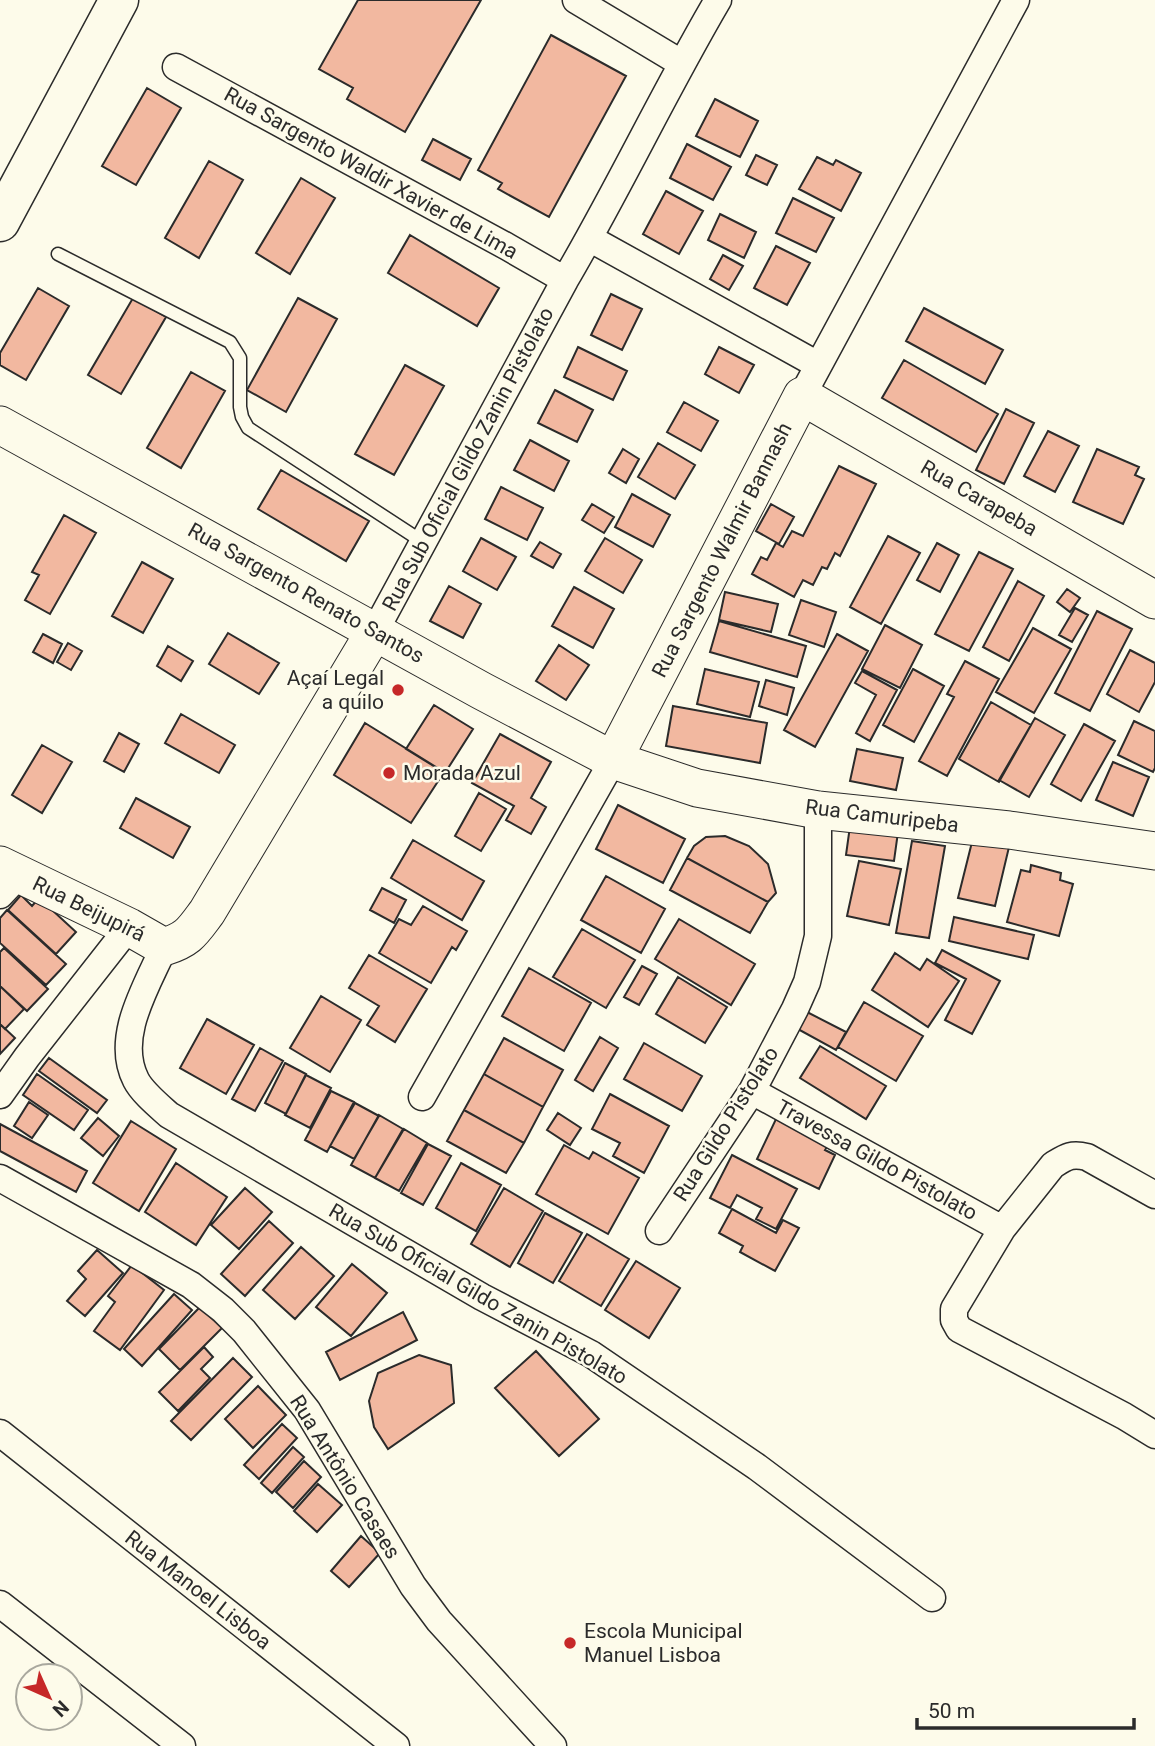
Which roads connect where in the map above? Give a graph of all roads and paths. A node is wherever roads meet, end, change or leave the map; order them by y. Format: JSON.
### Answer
{"nodes":[{"id":1,"x":119,"y":0,"type":"edge"},
{"id":2,"x":576,"y":0,"type":"edge"},
{"id":3,"x":718,"y":0,"type":"edge"},
{"id":4,"x":1016,"y":0,"type":"edge"},
{"id":5,"x":681,"y":63,"type":"junction"},
{"id":6,"x":176,"y":67,"type":"dead end"},
{"id":7,"x":0,"y":222,"type":"edge"},
{"id":8,"x":589,"y":238,"type":"junction"},
{"id":9,"x":58,"y":254,"type":"dead end"},
{"id":10,"x":565,"y":280,"type":"junction"},
{"id":11,"x":810,"y":381,"type":"junction"},
{"id":12,"x":0,"y":425,"type":"edge"},
{"id":13,"x":423,"y":542,"type":"junction"},
{"id":14,"x":1155,"y":600,"type":"edge"},
{"id":15,"x":375,"y":631,"type":"junction"},
{"id":16,"x":613,"y":760,"type":"junction"},
{"id":17,"x":818,"y":810,"type":"junction"},
{"id":18,"x":1155,"y":851,"type":"edge"},
{"id":19,"x":6,"y":878,"type":"edge"},
{"id":20,"x":207,"y":912,"type":"joint"},
{"id":21,"x":129,"y":927,"type":"junction"},
{"id":22,"x":164,"y":947,"type":"junction"},
{"id":23,"x":752,"y":1091,"type":"junction"},
{"id":24,"x":0,"y":1095,"type":"edge"},
{"id":25,"x":422,"y":1097,"type":"dead end"},
{"id":26,"x":0,"y":1178,"type":"edge"},
{"id":27,"x":1155,"y":1195,"type":"edge"},
{"id":28,"x":1002,"y":1229,"type":"junction"},
{"id":29,"x":659,"y":1231,"type":"dead end"},
{"id":30,"x":1155,"y":1435,"type":"edge"},
{"id":31,"x":5,"y":1448,"type":"edge"},
{"id":32,"x":932,"y":1598,"type":"dead end"},
{"id":33,"x":0,"y":1604,"type":"edge"},
{"id":34,"x":536,"y":1740,"type":"edge"},
{"id":35,"x":182,"y":1746,"type":"edge"},
{"id":36,"x":396,"y":1746,"type":"edge"}],
"edges":[{"from":1,"to":7,"type":"main road"},
{"from":2,"to":5,"type":"street"},
{"from":3,"to":5,"type":"street","name":"Rua Sub Oficial Gildo Zanin Pistolato"},
{"from":4,"to":11,"type":"street","name":"Rua Sargento Walmir Bannash"},
{"from":5,"to":8,"type":"street","name":"Rua Sub Oficial Gildo Zanin Pistolato"},
{"from":6,"to":10,"type":"street","name":"Rua Sargento Waldir Xavier de Lima"},
{"from":8,"to":10,"type":"street","name":"Rua Sub Oficial Gildo Zanin Pistolato"},
{"from":8,"to":11,"type":"street","name":"Rua Carapeba"},
{"from":9,"to":13,"type":"lane"},
{"from":10,"to":13,"type":"street","name":"Rua Sub Oficial Gildo Zanin Pistolato"},
{"from":11,"to":14,"type":"main road","name":"Rua Carapeba"},
{"from":11,"to":16,"type":"main road","name":"Rua Sargento Walmir Bannash"},
{"from":12,"to":15,"type":"main road","name":"Rua Sargento Renato Santos"},
{"from":13,"to":15,"type":"street","name":"Rua Sub Oficial Gildo Zanin Pistolato"},
{"from":15,"to":16,"type":"main road","name":"Rua Sargento Renato Santos"},
{"from":15,"to":20,"type":"main road","name":"Rua Sub Oficial Gildo Zanin Pistolato"},
{"from":16,"to":17,"type":"main road","name":"Rua Camuripeba"},
{"from":16,"to":25,"type":"street","name":"Rua Sargento Walmir Bannash"},
{"from":17,"to":18,"type":"main road","name":"Rua Camuripeba"},
{"from":17,"to":23,"type":"street","name":"Rua Gildo Pistolato"},
{"from":19,"to":21,"type":"main road","name":"Rua Beijupirá"},
{"from":20,"to":22,"type":"main road","name":"Rua Beijupirá"},
{"from":21,"to":22,"type":"main road","name":"Rua Beijupirá"},
{"from":21,"to":24,"type":"street"},
{"from":22,"to":32,"type":"street","name":"Rua Sub Oficial Gildo Zanin Pistolato"},
{"from":23,"to":28,"type":"street","name":"Travessa Gildo Pistolato"},
{"from":23,"to":29,"type":"street","name":"Rua Gildo Pistolato"},
{"from":26,"to":34,"type":"street","name":"Rua Antônio Casaes"},
{"from":27,"to":28,"type":"street"},
{"from":28,"to":30,"type":"street"},
{"from":31,"to":36,"type":"street","name":"Rua Manoel Lisboa"},
{"from":33,"to":35,"type":"street"}]}
